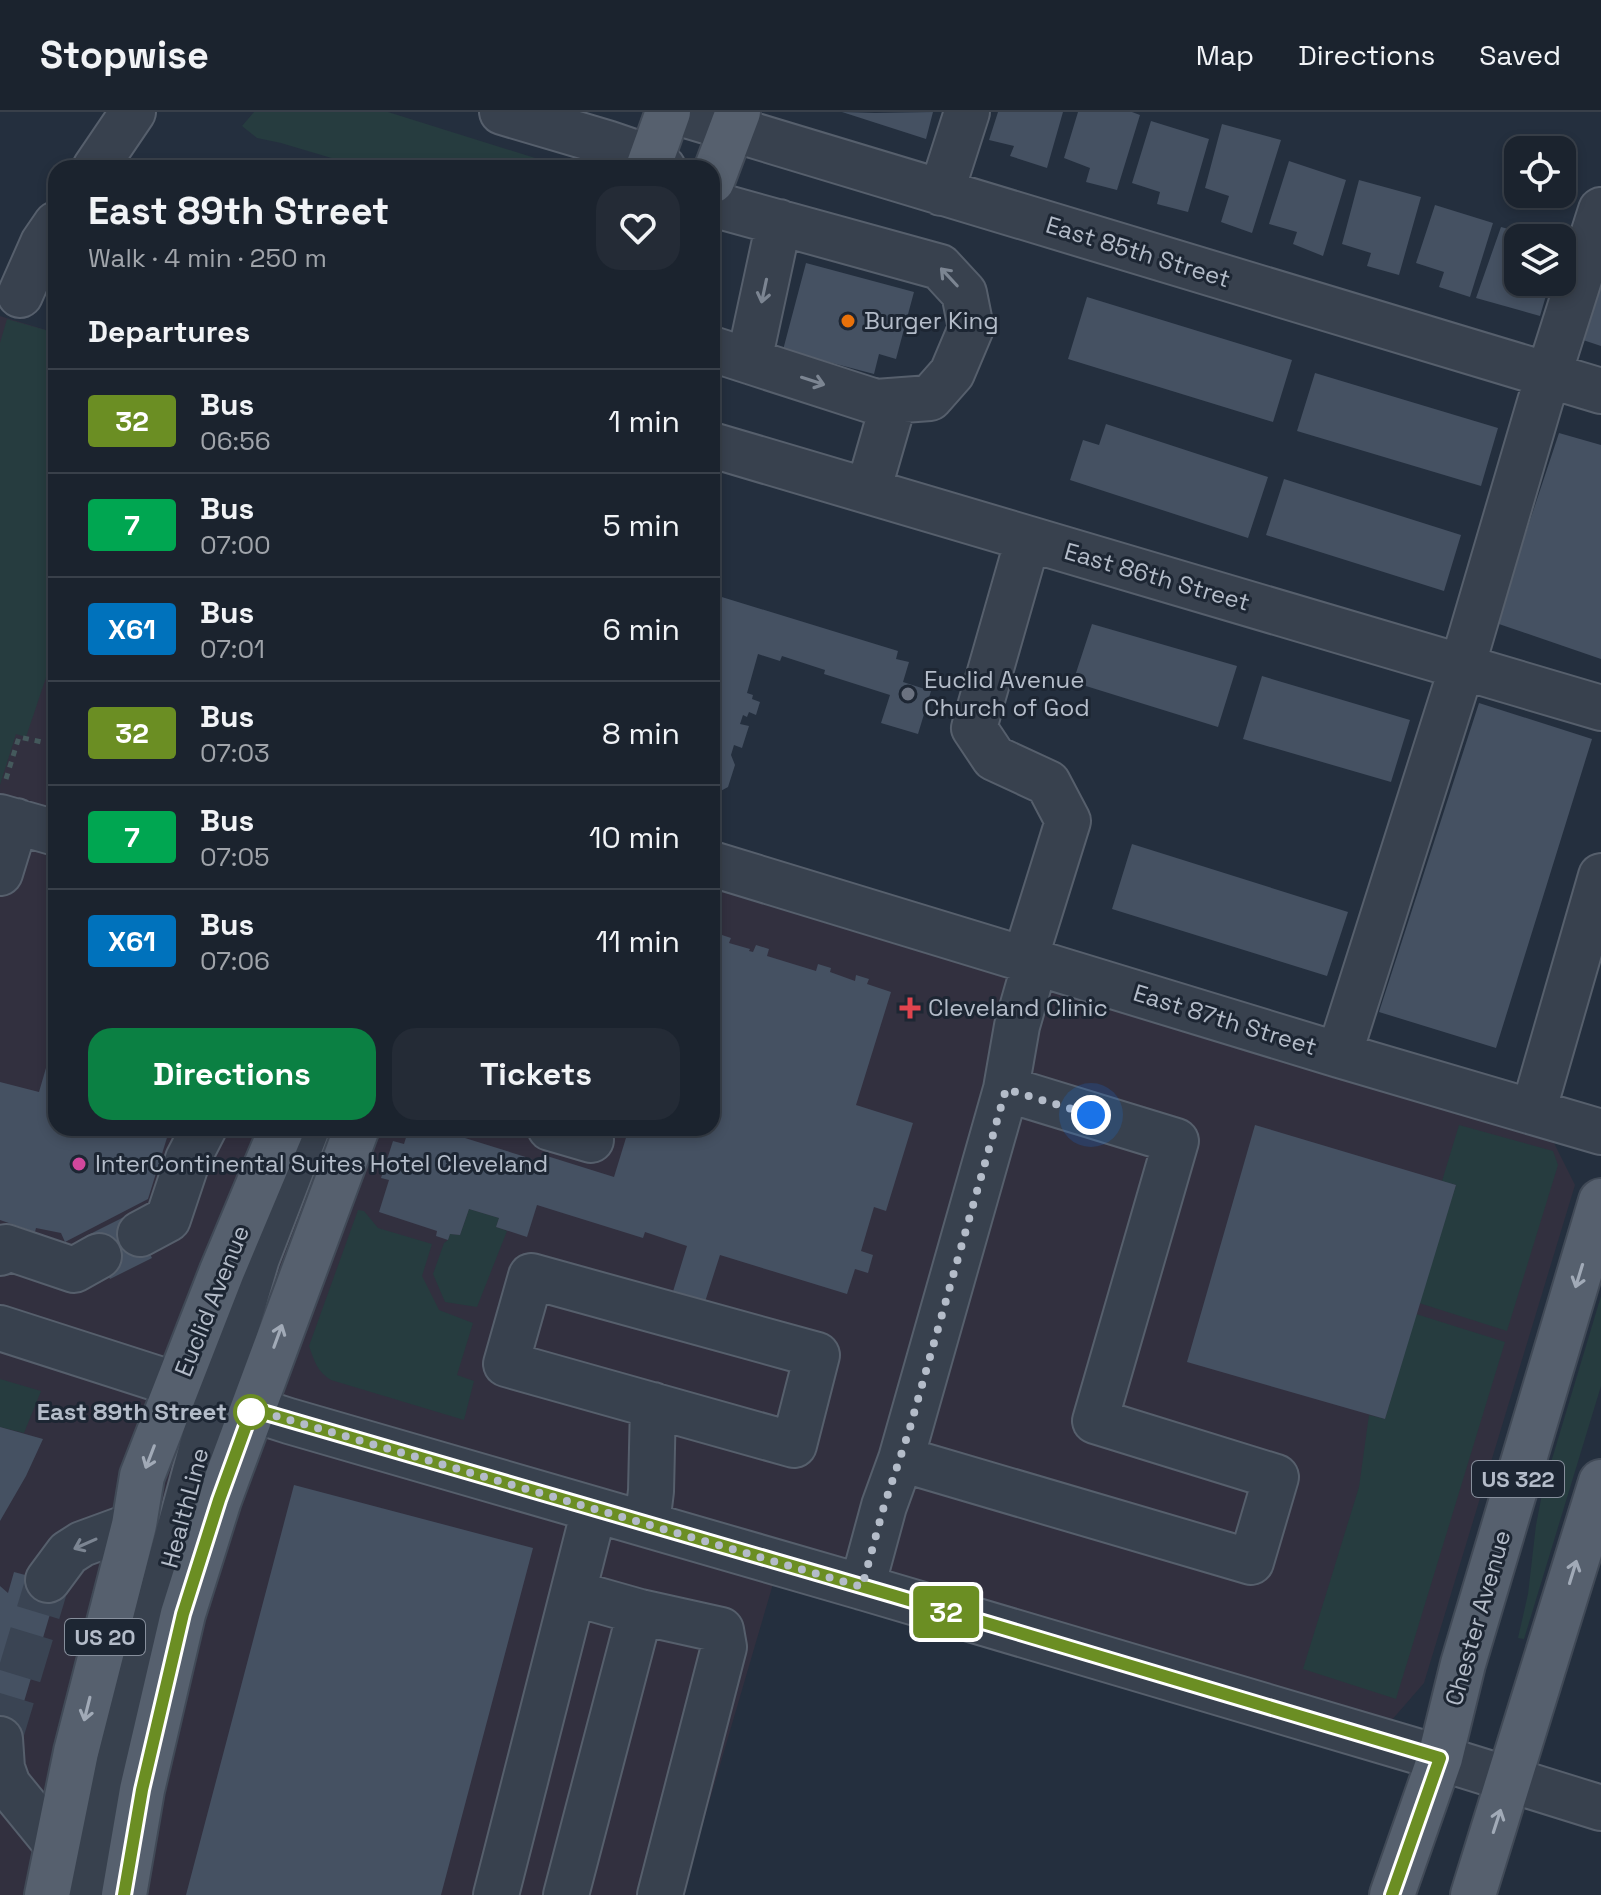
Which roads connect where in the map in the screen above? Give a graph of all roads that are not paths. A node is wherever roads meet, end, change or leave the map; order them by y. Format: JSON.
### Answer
{"nodes":[{"id":1,"x":133,"y":112,"type":"edge"},
{"id":2,"x":502,"y":112,"type":"edge"},
{"id":3,"x":668,"y":112,"type":"edge"},
{"id":4,"x":676,"y":112,"type":"edge"},
{"id":5,"x":967,"y":112,"type":"edge"},
{"id":6,"x":735,"y":121,"type":"edge"},
{"id":7,"x":100,"y":160,"type":"edge"},
{"id":8,"x":643,"y":160,"type":"edge"},
{"id":9,"x":655,"y":160,"type":"edge"},
{"id":10,"x":720,"y":160,"type":"edge"},
{"id":11,"x":941,"y":193,"type":"junction"},
{"id":12,"x":720,"y":206,"type":"edge"},
{"id":13,"x":1601,"y":210,"type":"edge"},
{"id":14,"x":779,"y":222,"type":"junction"},
{"id":15,"x":48,"y":236,"type":"edge"},
{"id":16,"x":25,"y":297,"type":"edge"},
{"id":17,"x":730,"y":355,"type":"edge"},
{"id":18,"x":1548,"y":375,"type":"junction"},
{"id":19,"x":1601,"y":391,"type":"edge"},
{"id":20,"x":894,"y":401,"type":"junction"},
{"id":21,"x":720,"y":447,"type":"edge"},
{"id":22,"x":868,"y":491,"type":"junction"},
{"id":23,"x":1028,"y":539,"type":"junction"},
{"id":24,"x":1462,"y":667,"type":"junction"},
{"id":25,"x":1601,"y":708,"type":"edge"},
{"id":26,"x":19,"y":813,"type":"edge"},
{"id":27,"x":720,"y":866,"type":"edge"},
{"id":28,"x":0,"y":873,"type":"edge"},
{"id":29,"x":1601,"y":876,"type":"edge"},
{"id":30,"x":1030,"y":961,"type":"junction"},
{"id":31,"x":1339,"y":1055,"type":"junction"},
{"id":32,"x":1006,"y":1089,"type":"junction"},
{"id":33,"x":1533,"y":1112,"type":"junction"},
{"id":34,"x":1601,"y":1132,"type":"edge"},
{"id":35,"x":200,"y":1136,"type":"edge"},
{"id":36,"x":279,"y":1136,"type":"edge"},
{"id":37,"x":304,"y":1136,"type":"edge"},
{"id":38,"x":353,"y":1136,"type":"edge"},
{"id":39,"x":577,"y":1136,"type":"edge"},
{"id":40,"x":591,"y":1140,"type":"dead end"},
{"id":41,"x":1601,"y":1201,"type":"edge"},
{"id":42,"x":140,"y":1234,"type":"dead end"},
{"id":43,"x":3,"y":1250,"type":"edge"},
{"id":44,"x":99,"y":1256,"type":"dead end"},
{"id":45,"x":0,"y":1328,"type":"edge"},
{"id":46,"x":215,"y":1397,"type":"junction"},
{"id":47,"x":656,"y":1406,"type":"junction"},
{"id":48,"x":901,"y":1459,"type":"junction"},
{"id":49,"x":1601,"y":1482,"type":"edge"},
{"id":50,"x":649,"y":1508,"type":"junction"},
{"id":51,"x":594,"y":1510,"type":"junction"},
{"id":52,"x":134,"y":1525,"type":"junction"},
{"id":53,"x":48,"y":1580,"type":"tunnel mouth"},
{"id":54,"x":862,"y":1587,"type":"junction"},
{"id":55,"x":573,"y":1593,"type":"junction"},
{"id":56,"x":640,"y":1612,"type":"junction"},
{"id":57,"x":0,"y":1739,"type":"edge"},
{"id":58,"x":1440,"y":1758,"type":"junction"},
{"id":59,"x":1510,"y":1780,"type":"junction"},
{"id":60,"x":1601,"y":1808,"type":"edge"},
{"id":61,"x":57,"y":1845,"type":"junction"},
{"id":62,"x":47,"y":1895,"type":"edge"},
{"id":63,"x":84,"y":1895,"type":"edge"},
{"id":64,"x":124,"y":1895,"type":"edge"},
{"id":65,"x":496,"y":1895,"type":"edge"},
{"id":66,"x":566,"y":1895,"type":"edge"},
{"id":67,"x":660,"y":1895,"type":"edge"},
{"id":68,"x":1392,"y":1895,"type":"edge"},
{"id":69,"x":1473,"y":1895,"type":"edge"}],
"edges":[{"from":1,"to":7,"type":"street"},
{"from":2,"to":8,"type":"street"},
{"from":3,"to":9,"type":"main road"},
{"from":4,"to":6,"type":"street","name":"East 85th Street"},
{"from":5,"to":11,"type":"street"},
{"from":6,"to":10,"type":"main road"},
{"from":6,"to":11,"type":"street","name":"East 85th Street"},
{"from":11,"to":18,"type":"street","name":"East 85th Street"},
{"from":12,"to":14,"type":"street"},
{"from":13,"to":18,"type":"street"},
{"from":14,"to":17,"type":"street","one_way":true},
{"from":20,"to":14,"type":"street","one_way":true},
{"from":15,"to":16,"type":"street"},
{"from":17,"to":20,"type":"street","one_way":true},
{"from":18,"to":19,"type":"street","name":"East 85th Street"},
{"from":18,"to":24,"type":"street"},
{"from":20,"to":22,"type":"street"},
{"from":21,"to":22,"type":"street","name":"East 86th Street"},
{"from":22,"to":23,"type":"street","name":"East 86th Street"},
{"from":23,"to":24,"type":"street","name":"East 86th Street"},
{"from":23,"to":30,"type":"street"},
{"from":24,"to":25,"type":"street","name":"East 86th Street"},
{"from":24,"to":31,"type":"street"},
{"from":26,"to":28,"type":"street"},
{"from":27,"to":30,"type":"street","name":"East 87th Street"},
{"from":29,"to":33,"type":"street"},
{"from":30,"to":31,"type":"street","name":"East 87th Street"},
{"from":30,"to":32,"type":"street"},
{"from":31,"to":33,"type":"street","name":"East 87th Street"},
{"from":32,"to":48,"type":"street"},
{"from":32,"to":48,"type":"street"},
{"from":33,"to":34,"type":"street","name":"East 87th Street"},
{"from":35,"to":42,"type":"street"},
{"from":36,"to":46,"type":"main road","name":"Euclid Avenue","number":"US 20"},
{"from":37,"to":46,"type":"street","name":"HealthLine"},
{"from":46,"to":38,"type":"main road","name":"Euclid Avenue","number":"US 20","one_way":true},
{"from":39,"to":40,"type":"street"},
{"from":41,"to":58,"type":"main road","name":"Chester Avenue","number":"US 322","one_way":true},
{"from":43,"to":44,"type":"street"},
{"from":45,"to":46,"type":"street"},
{"from":46,"to":51,"type":"street"},
{"from":46,"to":52,"type":"main road","name":"Euclid Avenue","number":"US 20","one_way":true},
{"from":46,"to":63,"type":"street","name":"HealthLine"},
{"from":46,"to":64,"type":"main road","name":"Euclid Avenue","number":"US 20"},
{"from":47,"to":47,"type":"street"},
{"from":47,"to":50,"type":"street"},
{"from":47,"to":50,"type":"street"},
{"from":48,"to":54,"type":"street"},
{"from":59,"to":49,"type":"main road","number":"US 322","one_way":true},
{"from":50,"to":51,"type":"street"},
{"from":50,"to":54,"type":"street"},
{"from":51,"to":55,"type":"street"},
{"from":52,"to":53,"type":"street","one_way":true},
{"from":52,"to":61,"type":"main road","name":"Euclid Avenue","number":"US 20","one_way":true},
{"from":54,"to":58,"type":"street"},
{"from":55,"to":56,"type":"street"},
{"from":55,"to":65,"type":"street"},
{"from":56,"to":66,"type":"street"},
{"from":56,"to":67,"type":"street"},
{"from":57,"to":61,"type":"street"},
{"from":58,"to":59,"type":"street"},
{"from":58,"to":68,"type":"main road","name":"Chester Avenue","number":"US 322"},
{"from":59,"to":60,"type":"street"},
{"from":69,"to":59,"type":"main road","number":"US 322","one_way":true},
{"from":61,"to":62,"type":"main road","name":"Euclid Avenue","number":"US 20"}]}
